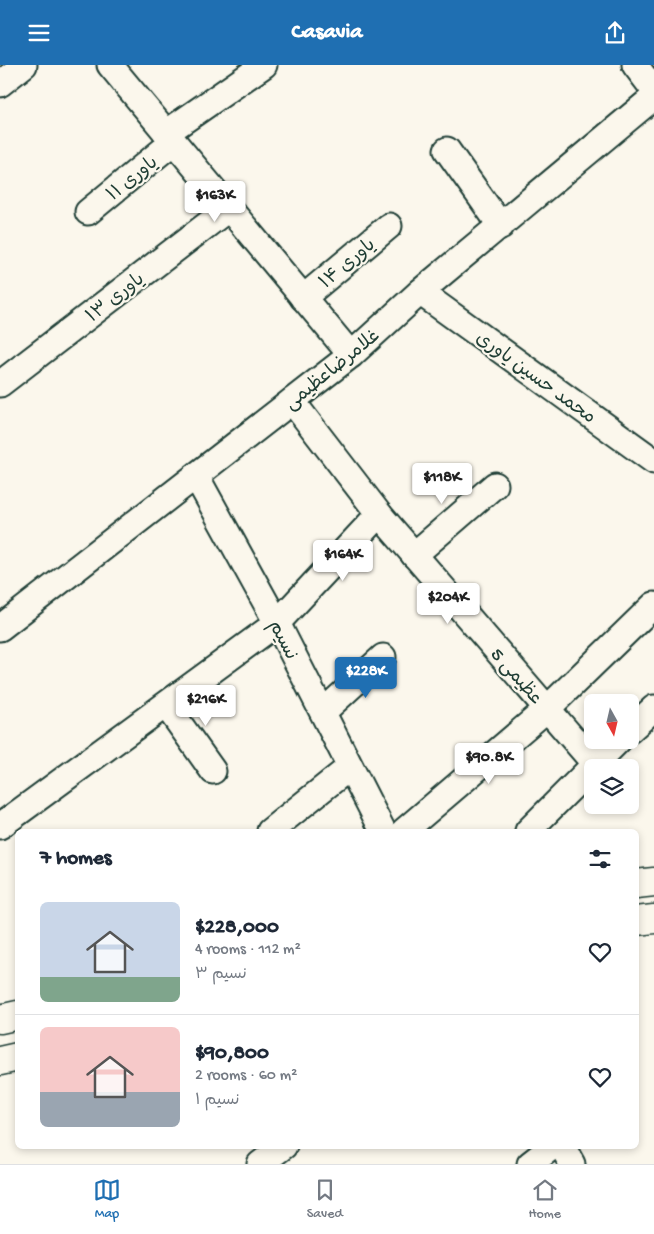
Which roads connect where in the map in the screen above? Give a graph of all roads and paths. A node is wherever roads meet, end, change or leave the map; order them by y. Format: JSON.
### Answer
{"nodes":[{"id":1,"x":24,"y":65,"type":"edge"},
{"id":2,"x":110,"y":65,"type":"edge"},
{"id":3,"x":264,"y":65,"type":"edge"},
{"id":4,"x":635,"y":65,"type":"edge"},
{"id":5,"x":0,"y":84,"type":"edge"},
{"id":6,"x":654,"y":90,"type":"edge"},
{"id":7,"x":654,"y":97,"type":"edge"},
{"id":8,"x":170,"y":137,"type":"junction"},
{"id":9,"x":447,"y":149,"type":"dead end"},
{"id":10,"x":228,"y":208,"type":"junction"},
{"id":11,"x":88,"y":211,"type":"dead end"},
{"id":12,"x":389,"y":226,"type":"dead end"},
{"id":13,"x":501,"y":226,"type":"junction"},
{"id":14,"x":420,"y":292,"type":"junction"},
{"id":15,"x":303,"y":298,"type":"junction"},
{"id":16,"x":350,"y":355,"type":"junction"},
{"id":17,"x":0,"y":384,"type":"edge"},
{"id":18,"x":292,"y":401,"type":"junction"},
{"id":19,"x":654,"y":461,"type":"edge"},
{"id":20,"x":196,"y":476,"type":"junction"},
{"id":21,"x":495,"y":485,"type":"dead end"},
{"id":22,"x":379,"y":514,"type":"junction"},
{"id":23,"x":414,"y":555,"type":"junction"},
{"id":24,"x":654,"y":605,"type":"edge"},
{"id":25,"x":278,"y":623,"type":"junction"},
{"id":26,"x":0,"y":628,"type":"edge"},
{"id":27,"x":383,"y":657,"type":"dead end"},
{"id":28,"x":166,"y":705,"type":"junction"},
{"id":29,"x":654,"y":708,"type":"edge"},
{"id":30,"x":548,"y":709,"type":"junction"},
{"id":31,"x":323,"y":712,"type":"junction"},
{"id":32,"x":639,"y":722,"type":"edge"},
{"id":33,"x":609,"y":749,"type":"edge"},
{"id":34,"x":591,"y":759,"type":"edge"},
{"id":35,"x":598,"y":759,"type":"edge"},
{"id":36,"x":350,"y":767,"type":"junction"},
{"id":37,"x":213,"y":771,"type":"dead end"},
{"id":38,"x":584,"y":773,"type":"edge"},
{"id":39,"x":0,"y":826,"type":"edge"},
{"id":40,"x":272,"y":829,"type":"edge"},
{"id":41,"x":382,"y":829,"type":"edge"},
{"id":42,"x":406,"y":829,"type":"edge"},
{"id":43,"x":530,"y":829,"type":"edge"},
{"id":44,"x":654,"y":882,"type":"edge"},
{"id":45,"x":639,"y":884,"type":"edge"},
{"id":46,"x":654,"y":919,"type":"edge"},
{"id":47,"x":639,"y":921,"type":"edge"},
{"id":48,"x":280,"y":1149,"type":"edge"},
{"id":49,"x":550,"y":1149,"type":"edge"},
{"id":50,"x":564,"y":1149,"type":"edge"},
{"id":51,"x":260,"y":1164,"type":"edge"},
{"id":52,"x":530,"y":1164,"type":"edge"},
{"id":53,"x":572,"y":1164,"type":"edge"}],
"edges":[{"from":1,"to":5,"type":"street"},
{"from":2,"to":8,"type":"street"},
{"from":3,"to":8,"type":"street","name":"یاوری ۱۱"},
{"from":4,"to":6,"type":"street"},
{"from":7,"to":13,"type":"street","name":"غلامرضاعظیمی"},
{"from":8,"to":10,"type":"street"},
{"from":8,"to":11,"type":"street","name":"یاوری ۱۱"},
{"from":9,"to":13,"type":"street"},
{"from":10,"to":15,"type":"street"},
{"from":10,"to":17,"type":"street","name":"یاوری ۱۳"},
{"from":12,"to":15,"type":"street","name":"یاوری ۱۴"},
{"from":13,"to":14,"type":"street","name":"غلامرضاعظیمی"},
{"from":14,"to":16,"type":"street","name":"غلامرضاعظیمی"},
{"from":14,"to":19,"type":"street","name":"محمد حسین یاوری"},
{"from":15,"to":16,"type":"street"},
{"from":16,"to":18,"type":"street","name":"غلامرضاعظیمی"},
{"from":18,"to":20,"type":"street","name":"غلامرضاعظیمی"},
{"from":18,"to":22,"type":"street","name":"عظیمی 5"},
{"from":20,"to":25,"type":"street","name":"نسیم"},
{"from":20,"to":26,"type":"street","name":"غلامرضاعظیمی"},
{"from":21,"to":23,"type":"street"},
{"from":22,"to":23,"type":"street","name":"عظیمی 5"},
{"from":22,"to":25,"type":"street"},
{"from":23,"to":30,"type":"street","name":"عظیمی 5"},
{"from":24,"to":30,"type":"street"},
{"from":25,"to":28,"type":"street"},
{"from":25,"to":31,"type":"street","name":"نسیم"},
{"from":27,"to":31,"type":"street"},
{"from":28,"to":37,"type":"street"},
{"from":28,"to":39,"type":"street"},
{"from":29,"to":32,"type":"street"},
{"from":30,"to":34,"type":"street","name":"عظیمی 5"},
{"from":30,"to":42,"type":"street"},
{"from":31,"to":36,"type":"street","name":"نسیم"},
{"from":33,"to":35,"type":"street"},
{"from":36,"to":40,"type":"street"},
{"from":36,"to":41,"type":"street","name":"نسیم"},
{"from":38,"to":43,"type":"street"},
{"from":44,"to":45,"type":"main road"},
{"from":46,"to":47,"type":"main road"},
{"from":48,"to":51,"type":"street"},
{"from":49,"to":52,"type":"street"},
{"from":50,"to":53,"type":"street"}]}
